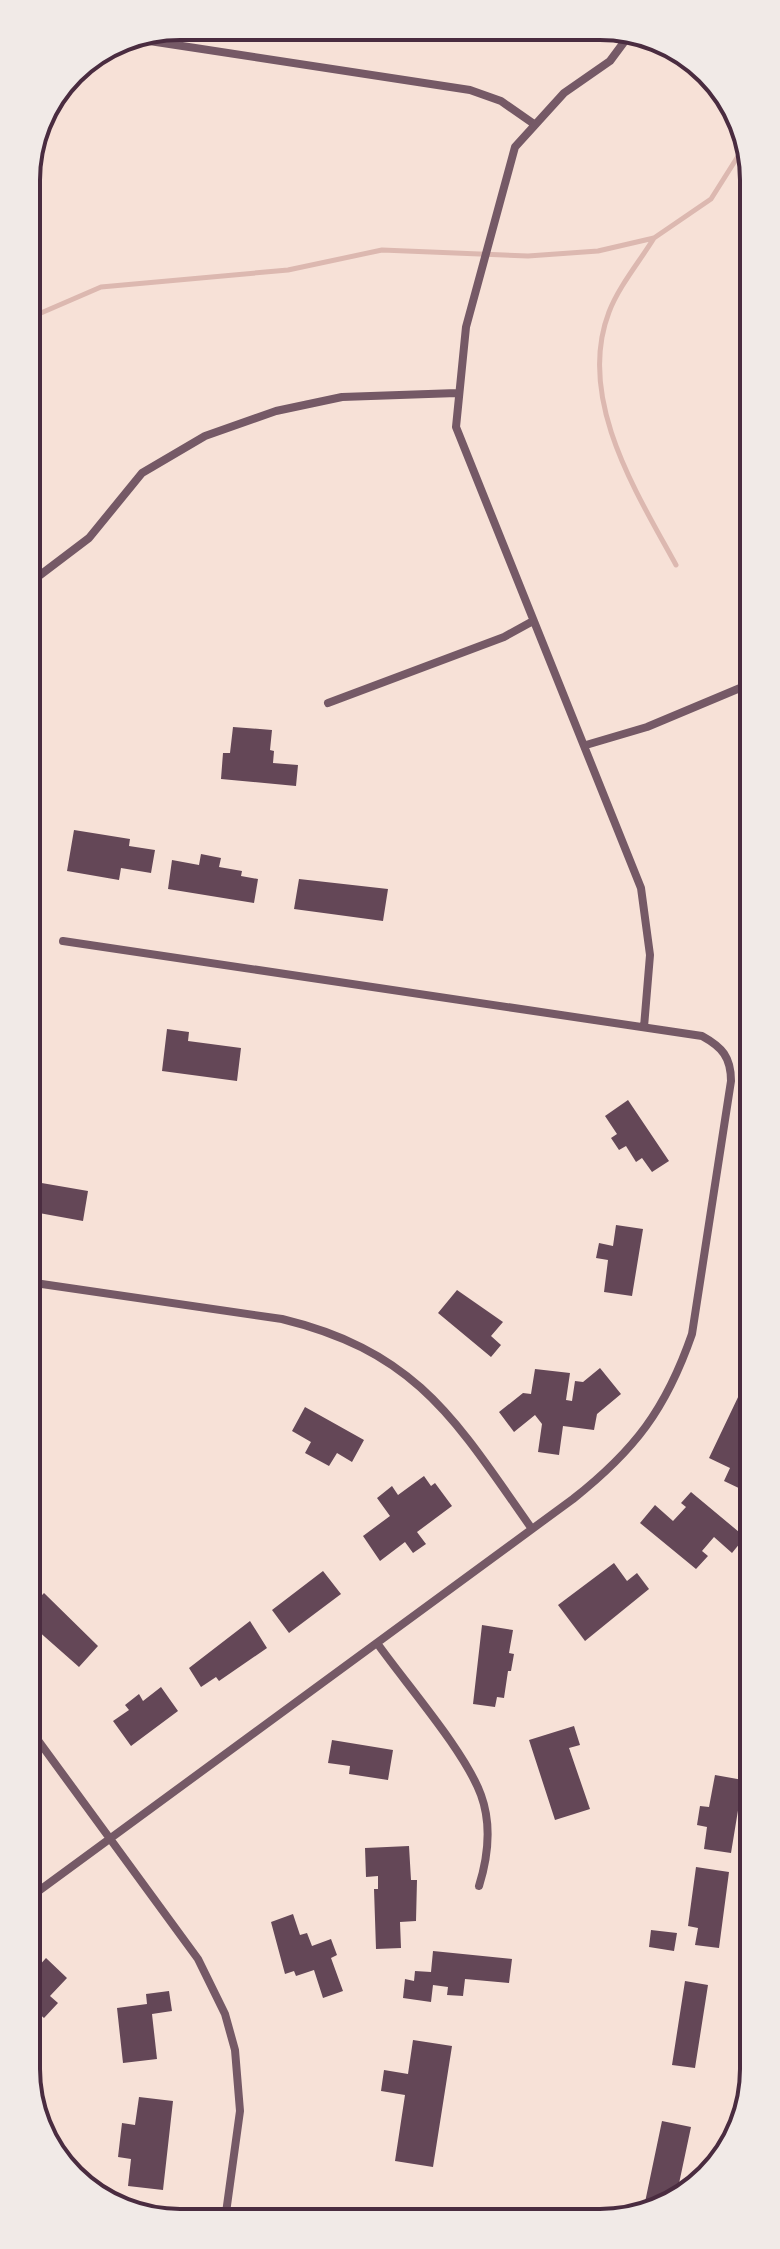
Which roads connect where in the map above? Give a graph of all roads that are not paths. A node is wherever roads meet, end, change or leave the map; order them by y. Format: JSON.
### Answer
{"nodes":[{"id":1,"x":157,"y":42,"type":"edge"},
{"id":2,"x":624,"y":43,"type":"edge"},
{"id":3,"x":534,"y":124,"type":"junction"},
{"id":4,"x":457,"y":393,"type":"junction"},
{"id":5,"x":40,"y":575,"type":"edge"},
{"id":6,"x":533,"y":621,"type":"junction"},
{"id":7,"x":740,"y":688,"type":"edge"},
{"id":8,"x":328,"y":703,"type":"dead end"},
{"id":9,"x":586,"y":745,"type":"junction"},
{"id":10,"x":63,"y":941,"type":"dead end"},
{"id":11,"x":644,"y":1027,"type":"junction"},
{"id":12,"x":40,"y":1284,"type":"edge"},
{"id":13,"x":532,"y":1529,"type":"junction"},
{"id":14,"x":377,"y":1643,"type":"junction"},
{"id":15,"x":40,"y":1743,"type":"edge"},
{"id":16,"x":110,"y":1838,"type":"junction"},
{"id":17,"x":479,"y":1886,"type":"dead end"},
{"id":18,"x":40,"y":1890,"type":"edge"},
{"id":19,"x":227,"y":2209,"type":"edge"}],
"edges":[{"from":1,"to":3,"type":"street"},
{"from":2,"to":3,"type":"street"},
{"from":3,"to":4,"type":"street"},
{"from":4,"to":5,"type":"street"},
{"from":4,"to":6,"type":"street"},
{"from":6,"to":8,"type":"street"},
{"from":6,"to":9,"type":"street"},
{"from":7,"to":9,"type":"street"},
{"from":9,"to":11,"type":"street"},
{"from":10,"to":11,"type":"street"},
{"from":11,"to":13,"type":"street"},
{"from":12,"to":13,"type":"street"},
{"from":13,"to":14,"type":"street"},
{"from":14,"to":16,"type":"street"},
{"from":14,"to":17,"type":"street"},
{"from":15,"to":16,"type":"street"},
{"from":16,"to":18,"type":"street"},
{"from":16,"to":19,"type":"street"}]}
